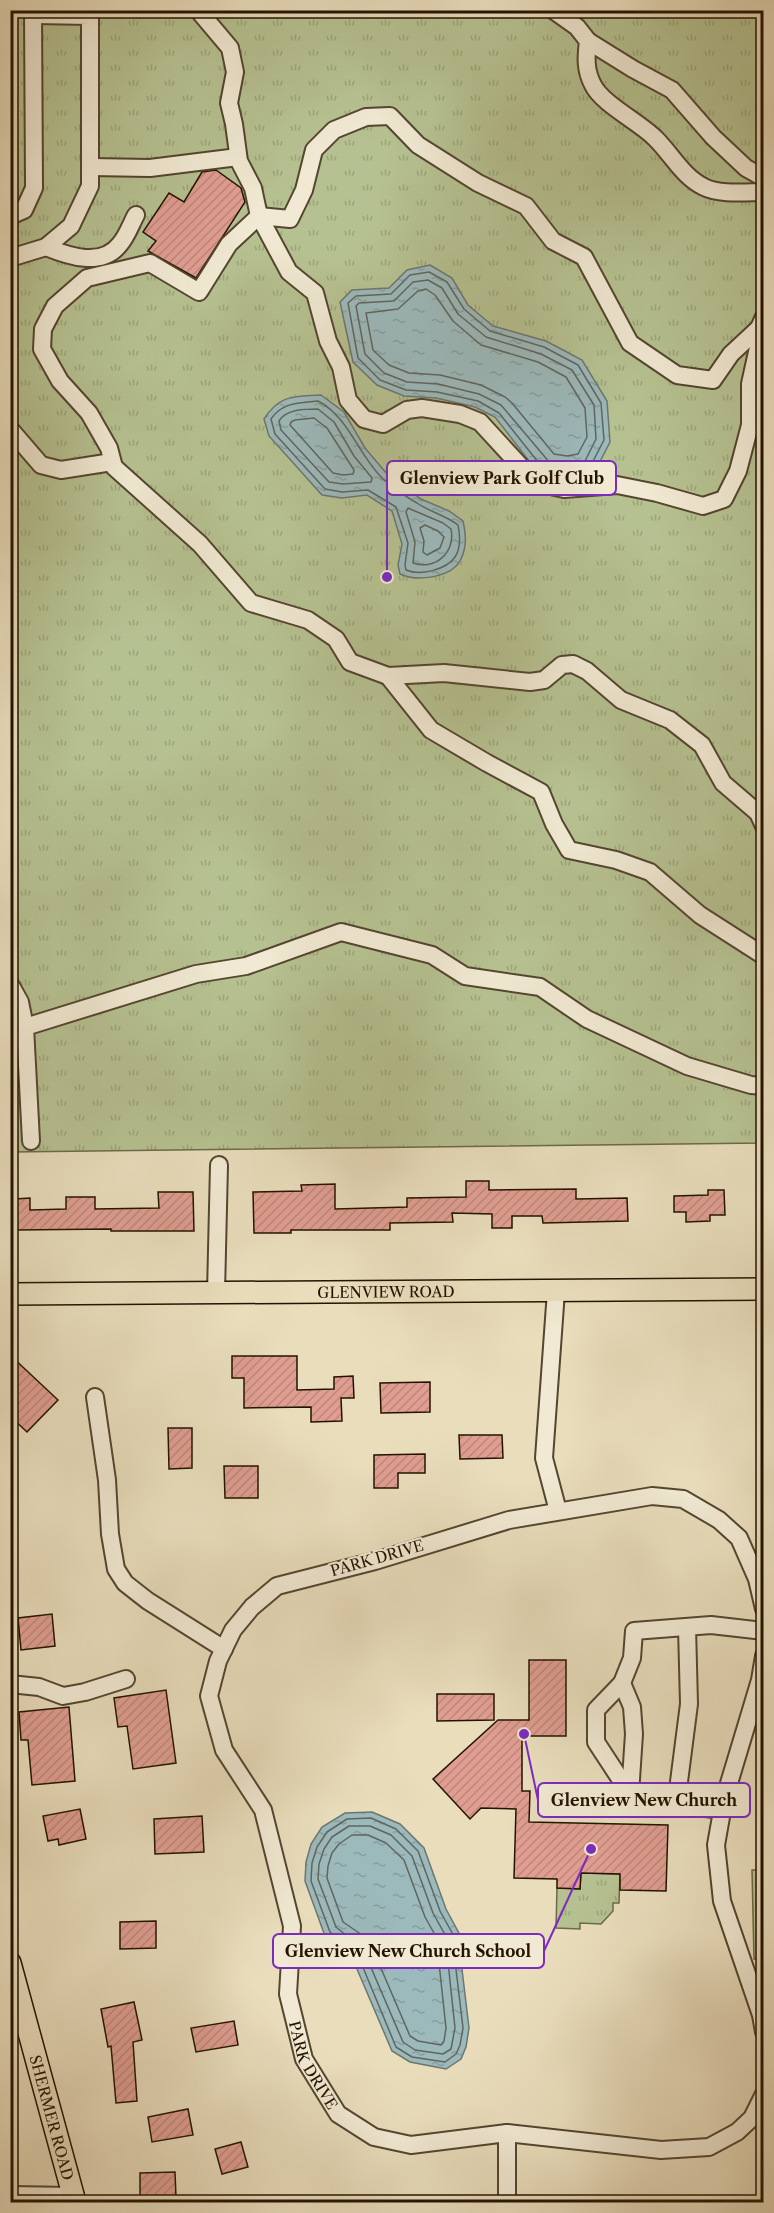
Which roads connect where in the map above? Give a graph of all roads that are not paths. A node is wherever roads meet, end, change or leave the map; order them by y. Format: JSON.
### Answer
{"nodes":[{"id":1,"x":198,"y":10,"type":"edge"},
{"id":2,"x":553,"y":10,"type":"edge"},
{"id":3,"x":34,"y":13,"type":"edge"},
{"id":4,"x":588,"y":41,"type":"junction"},
{"id":5,"x":238,"y":157,"type":"junction"},
{"id":6,"x":91,"y":167,"type":"junction"},
{"id":7,"x":764,"y":178,"type":"edge"},
{"id":8,"x":764,"y":192,"type":"edge"},
{"id":9,"x":136,"y":215,"type":"dead end"},
{"id":10,"x":10,"y":216,"type":"edge"},
{"id":11,"x":259,"y":216,"type":"junction"},
{"id":12,"x":46,"y":247,"type":"junction"},
{"id":13,"x":10,"y":258,"type":"edge"},
{"id":14,"x":761,"y":323,"type":"edge"},
{"id":15,"x":10,"y":429,"type":"edge"},
{"id":16,"x":112,"y":462,"type":"junction"},
{"id":17,"x":388,"y":676,"type":"junction"},
{"id":18,"x":764,"y":826,"type":"edge"},
{"id":19,"x":764,"y":956,"type":"edge"},
{"id":20,"x":10,"y":984,"type":"edge"},
{"id":21,"x":25,"y":1027,"type":"junction"},
{"id":22,"x":764,"y":1086,"type":"edge"},
{"id":23,"x":31,"y":1141,"type":"dead end"},
{"id":24,"x":219,"y":1165,"type":"dead end"},
{"id":25,"x":764,"y":1289,"type":"edge"},
{"id":26,"x":556,"y":1291,"type":"junction"},
{"id":27,"x":216,"y":1293,"type":"junction"},
{"id":28,"x":10,"y":1294,"type":"edge"},
{"id":29,"x":95,"y":1397,"type":"dead end"},
{"id":30,"x":558,"y":1511,"type":"junction"},
{"id":31,"x":764,"y":1609,"type":"edge"},
{"id":32,"x":687,"y":1627,"type":"junction"},
{"id":33,"x":764,"y":1631,"type":"edge"},
{"id":34,"x":224,"y":1649,"type":"junction"},
{"id":35,"x":764,"y":1656,"type":"edge"},
{"id":36,"x":126,"y":1679,"type":"dead end"},
{"id":37,"x":622,"y":1683,"type":"junction"},
{"id":38,"x":10,"y":1684,"type":"edge"},
{"id":39,"x":630,"y":1794,"type":"junction"},
{"id":40,"x":676,"y":1805,"type":"junction"},
{"id":41,"x":723,"y":1810,"type":"junction"},
{"id":42,"x":10,"y":1963,"type":"edge"},
{"id":43,"x":764,"y":2032,"type":"edge"},
{"id":44,"x":764,"y":2094,"type":"edge"},
{"id":45,"x":507,"y":2133,"type":"junction"},
{"id":46,"x":10,"y":2195,"type":"edge"},
{"id":47,"x":74,"y":2199,"type":"edge"},
{"id":48,"x":507,"y":2202,"type":"edge"}],
"edges":[{"from":1,"to":5,"type":"street"},
{"from":2,"to":4,"type":"street"},
{"from":3,"to":6,"type":"street"},
{"from":3,"to":10,"type":"street"},
{"from":4,"to":7,"type":"street"},
{"from":4,"to":8,"type":"street"},
{"from":5,"to":6,"type":"street"},
{"from":5,"to":11,"type":"street"},
{"from":6,"to":12,"type":"street"},
{"from":9,"to":12,"type":"street"},
{"from":11,"to":14,"type":"street"},
{"from":11,"to":14,"type":"street"},
{"from":11,"to":16,"type":"street"},
{"from":12,"to":13,"type":"street"},
{"from":15,"to":16,"type":"street"},
{"from":16,"to":17,"type":"street"},
{"from":17,"to":18,"type":"street"},
{"from":17,"to":19,"type":"street"},
{"from":20,"to":21,"type":"street"},
{"from":21,"to":22,"type":"street"},
{"from":21,"to":23,"type":"street"},
{"from":24,"to":27,"type":"street"},
{"from":25,"to":26,"type":"main road","name":"GLENVIEW ROAD"},
{"from":26,"to":27,"type":"main road","name":"GLENVIEW ROAD"},
{"from":26,"to":30,"type":"street"},
{"from":27,"to":28,"type":"main road","name":"GLENVIEW ROAD"},
{"from":29,"to":34,"type":"street"},
{"from":30,"to":31,"type":"street","name":"PARK DRIVE"},
{"from":30,"to":34,"type":"street","name":"PARK DRIVE"},
{"from":32,"to":33,"type":"street"},
{"from":32,"to":37,"type":"street"},
{"from":32,"to":40,"type":"street"},
{"from":34,"to":45,"type":"street","name":"PARK DRIVE"},
{"from":35,"to":41,"type":"street"},
{"from":36,"to":38,"type":"street"},
{"from":37,"to":39,"type":"street"},
{"from":37,"to":39,"type":"street"},
{"from":39,"to":40,"type":"street"},
{"from":40,"to":41,"type":"street"},
{"from":41,"to":43,"type":"street"},
{"from":42,"to":47,"type":"main road","name":"SHERMER ROAD"},
{"from":44,"to":45,"type":"street","name":"PARK DRIVE"},
{"from":45,"to":48,"type":"street"},
{"from":46,"to":47,"type":"street"}]}
